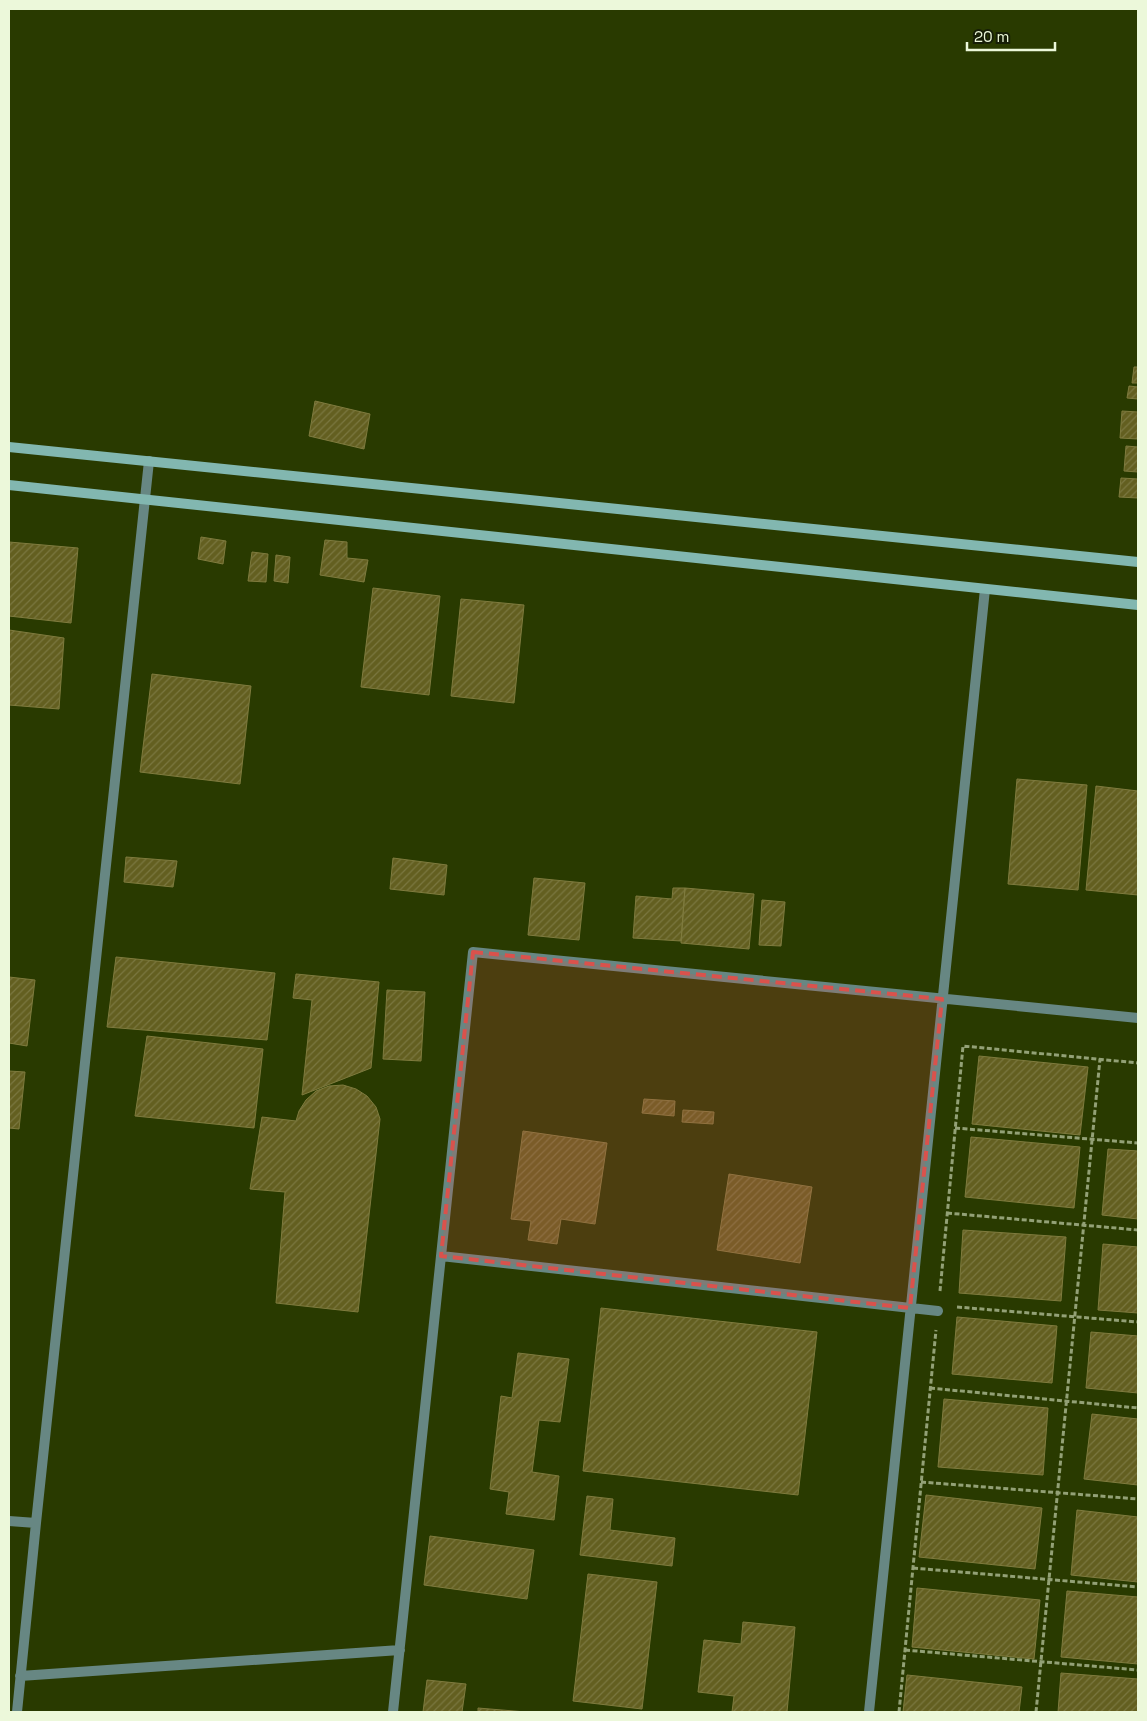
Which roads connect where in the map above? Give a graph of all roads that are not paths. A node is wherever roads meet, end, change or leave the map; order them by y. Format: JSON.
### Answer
{"nodes":[{"id":1,"x":9,"y":447,"type":"edge"},
{"id":2,"x":149,"y":461,"type":"junction"},
{"id":3,"x":9,"y":485,"type":"edge"},
{"id":4,"x":145,"y":499,"type":"junction"},
{"id":5,"x":1138,"y":562,"type":"edge"},
{"id":6,"x":985,"y":589,"type":"junction"},
{"id":7,"x":1138,"y":605,"type":"edge"},
{"id":8,"x":942,"y":999,"type":"junction"},
{"id":9,"x":1138,"y":1018,"type":"edge"},
{"id":10,"x":441,"y":1256,"type":"junction"},
{"id":11,"x":910,"y":1308,"type":"junction"},
{"id":12,"x":938,"y":1311,"type":"dead end"},
{"id":13,"x":9,"y":1521,"type":"edge"},
{"id":14,"x":36,"y":1524,"type":"junction"},
{"id":15,"x":400,"y":1650,"type":"junction"},
{"id":16,"x":20,"y":1676,"type":"junction"},
{"id":17,"x":17,"y":1712,"type":"edge"},
{"id":18,"x":393,"y":1712,"type":"edge"},
{"id":19,"x":869,"y":1712,"type":"edge"}],
"edges":[{"from":1,"to":2,"type":"street"},
{"from":2,"to":4,"type":"street"},
{"from":2,"to":5,"type":"street"},
{"from":3,"to":4,"type":"street"},
{"from":4,"to":6,"type":"street"},
{"from":4,"to":14,"type":"street"},
{"from":6,"to":7,"type":"street"},
{"from":6,"to":8,"type":"street"},
{"from":8,"to":9,"type":"street"},
{"from":8,"to":10,"type":"street"},
{"from":8,"to":11,"type":"street"},
{"from":10,"to":11,"type":"street"},
{"from":10,"to":15,"type":"street"},
{"from":11,"to":12,"type":"street"},
{"from":11,"to":19,"type":"street"},
{"from":13,"to":14,"type":"street"},
{"from":14,"to":16,"type":"street"},
{"from":15,"to":16,"type":"street"},
{"from":15,"to":18,"type":"street"},
{"from":16,"to":17,"type":"street"}]}
